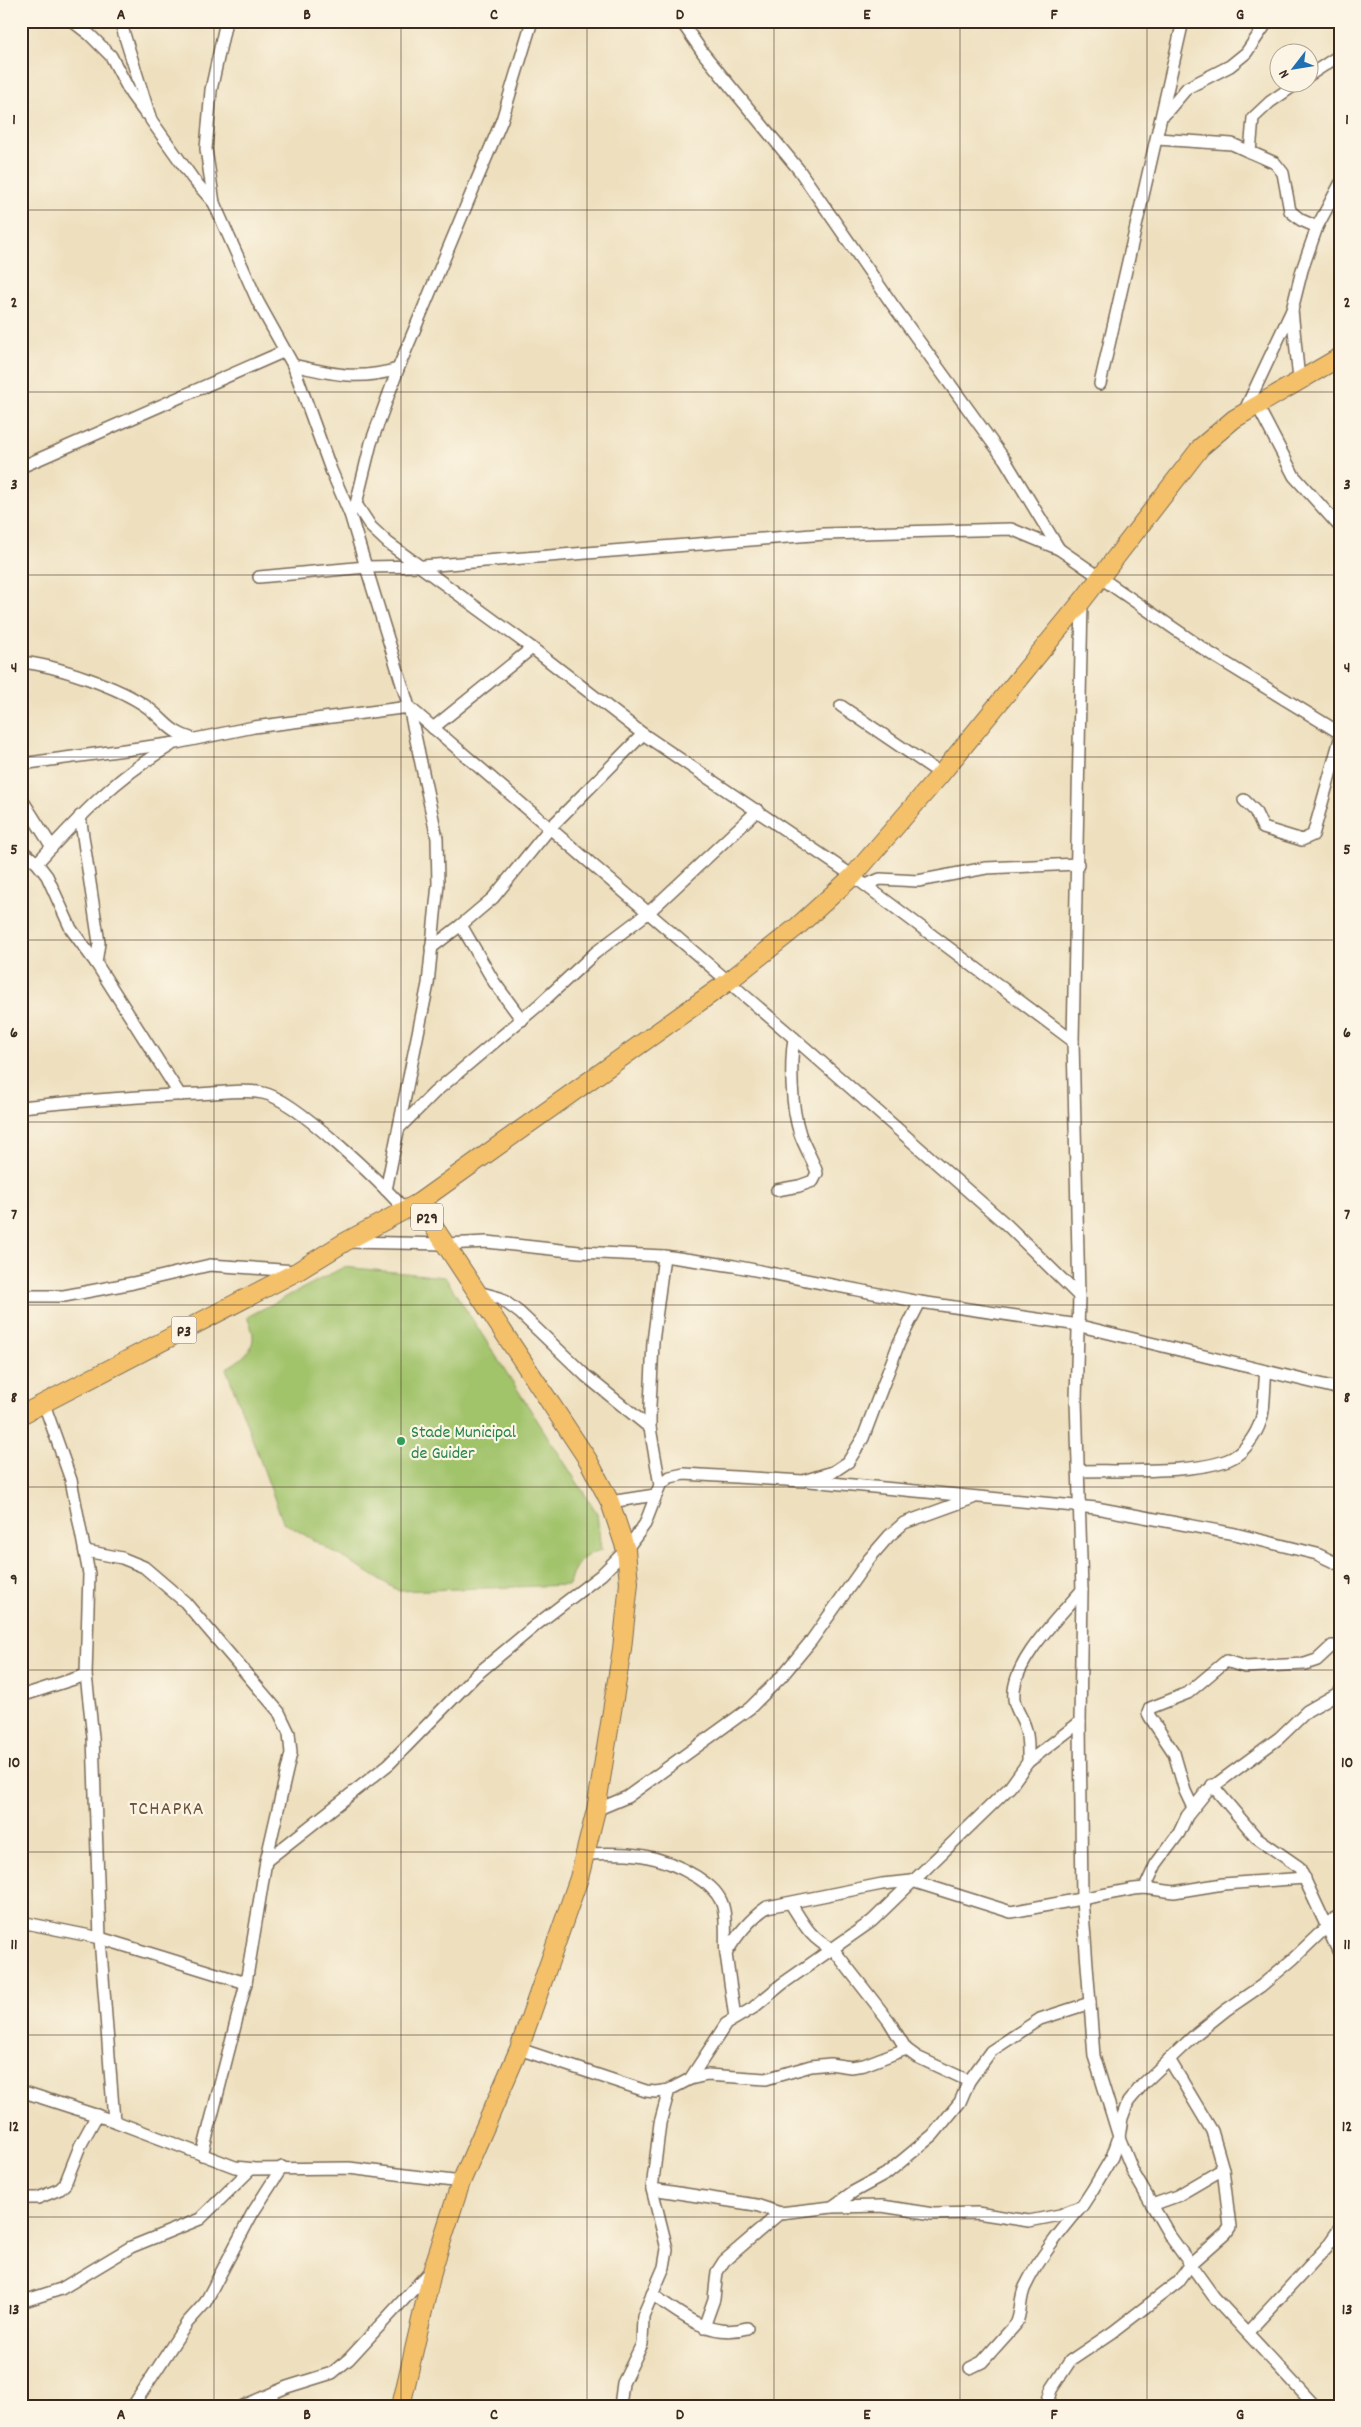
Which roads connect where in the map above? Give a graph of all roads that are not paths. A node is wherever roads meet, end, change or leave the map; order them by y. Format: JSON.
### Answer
{"nodes":[{"id":1,"x":72,"y":21,"type":"edge"},
{"id":2,"x":120,"y":21,"type":"edge"},
{"id":3,"x":226,"y":21,"type":"edge"},
{"id":4,"x":532,"y":21,"type":"edge"},
{"id":5,"x":681,"y":21,"type":"edge"},
{"id":6,"x":1183,"y":21,"type":"edge"},
{"id":7,"x":1268,"y":21,"type":"edge"},
{"id":8,"x":1340,"y":55,"type":"edge"},
{"id":9,"x":1318,"y":69,"type":"edge"},
{"id":10,"x":1284,"y":92,"type":"edge"},
{"id":11,"x":1162,"y":119,"type":"junction"},
{"id":12,"x":151,"y":120,"type":"junction"},
{"id":13,"x":1157,"y":139,"type":"junction"},
{"id":14,"x":1250,"y":152,"type":"junction"},
{"id":15,"x":1340,"y":184,"type":"edge"},
{"id":16,"x":214,"y":203,"type":"junction"},
{"id":17,"x":1317,"y":227,"type":"junction"},
{"id":18,"x":1292,"y":310,"type":"junction"},
{"id":19,"x":285,"y":351,"type":"junction"},
{"id":20,"x":1340,"y":357,"type":"edge"},
{"id":21,"x":293,"y":365,"type":"junction"},
{"id":22,"x":398,"y":369,"type":"junction"},
{"id":23,"x":1299,"y":380,"type":"junction"},
{"id":24,"x":1100,"y":384,"type":"dead end"},
{"id":25,"x":1250,"y":409,"type":"junction"},
{"id":26,"x":21,"y":467,"type":"edge"},
{"id":27,"x":353,"y":509,"type":"junction"},
{"id":28,"x":1340,"y":527,"type":"edge"},
{"id":29,"x":1059,"y":549,"type":"junction"},
{"id":30,"x":422,"y":566,"type":"junction"},
{"id":31,"x":366,"y":567,"type":"junction"},
{"id":32,"x":1100,"y":576,"type":"junction"},
{"id":33,"x":259,"y":577,"type":"dead end"},
{"id":34,"x":1082,"y":601,"type":"junction"},
{"id":35,"x":532,"y":648,"type":"junction"},
{"id":36,"x":21,"y":662,"type":"edge"},
{"id":37,"x":841,"y":706,"type":"dead end"},
{"id":38,"x":409,"y":707,"type":"junction"},
{"id":39,"x":433,"y":728,"type":"junction"},
{"id":40,"x":1340,"y":732,"type":"edge"},
{"id":41,"x":643,"y":734,"type":"junction"},
{"id":42,"x":195,"y":739,"type":"junction"},
{"id":43,"x":1340,"y":739,"type":"edge"},
{"id":44,"x":176,"y":743,"type":"junction"},
{"id":45,"x":21,"y":764,"type":"edge"},
{"id":46,"x":941,"y":774,"type":"junction"},
{"id":47,"x":21,"y":798,"type":"edge"},
{"id":48,"x":1244,"y":800,"type":"dead end"},
{"id":49,"x":758,"y":810,"type":"junction"},
{"id":50,"x":80,"y":816,"type":"junction"},
{"id":51,"x":550,"y":828,"type":"junction"},
{"id":52,"x":52,"y":847,"type":"junction"},
{"id":53,"x":21,"y":850,"type":"edge"},
{"id":54,"x":37,"y":863,"type":"junction"},
{"id":55,"x":1078,"y":864,"type":"junction"},
{"id":56,"x":859,"y":881,"type":"junction"},
{"id":57,"x":649,"y":912,"type":"junction"},
{"id":58,"x":462,"y":925,"type":"junction"},
{"id":59,"x":431,"y":948,"type":"junction"},
{"id":60,"x":96,"y":963,"type":"junction"},
{"id":61,"x":729,"y":981,"type":"junction"},
{"id":62,"x":522,"y":1020,"type":"junction"},
{"id":63,"x":794,"y":1038,"type":"junction"},
{"id":64,"x":1073,"y":1041,"type":"junction"},
{"id":65,"x":180,"y":1095,"type":"junction"},
{"id":66,"x":21,"y":1107,"type":"edge"},
{"id":67,"x":400,"y":1127,"type":"junction"},
{"id":68,"x":386,"y":1190,"type":"junction"},
{"id":69,"x":778,"y":1190,"type":"dead end"},
{"id":70,"x":411,"y":1207,"type":"junction"},
{"id":71,"x":346,"y":1242,"type":"junction"},
{"id":72,"x":446,"y":1244,"type":"junction"},
{"id":73,"x":664,"y":1256,"type":"junction"},
{"id":74,"x":298,"y":1271,"type":"junction"},
{"id":75,"x":478,"y":1292,"type":"junction"},
{"id":76,"x":21,"y":1296,"type":"edge"},
{"id":77,"x":1079,"y":1296,"type":"junction"},
{"id":78,"x":920,"y":1302,"type":"junction"},
{"id":79,"x":1079,"y":1325,"type":"junction"},
{"id":80,"x":1266,"y":1370,"type":"junction"},
{"id":81,"x":1340,"y":1388,"type":"edge"},
{"id":82,"x":44,"y":1404,"type":"junction"},
{"id":83,"x":21,"y":1415,"type":"edge"},
{"id":84,"x":650,"y":1428,"type":"junction"},
{"id":85,"x":1079,"y":1471,"type":"junction"},
{"id":86,"x":803,"y":1481,"type":"junction"},
{"id":87,"x":658,"y":1490,"type":"junction"},
{"id":88,"x":978,"y":1497,"type":"junction"},
{"id":89,"x":610,"y":1502,"type":"junction"},
{"id":90,"x":1080,"y":1506,"type":"junction"},
{"id":91,"x":626,"y":1550,"type":"junction"},
{"id":92,"x":86,"y":1551,"type":"junction"},
{"id":93,"x":1340,"y":1565,"type":"edge"},
{"id":94,"x":1082,"y":1590,"type":"junction"},
{"id":95,"x":1340,"y":1646,"type":"edge"},
{"id":96,"x":86,"y":1675,"type":"junction"},
{"id":97,"x":1340,"y":1692,"type":"edge"},
{"id":98,"x":21,"y":1696,"type":"edge"},
{"id":99,"x":1080,"y":1722,"type":"junction"},
{"id":100,"x":1028,"y":1762,"type":"junction"},
{"id":101,"x":1212,"y":1785,"type":"junction"},
{"id":102,"x":1193,"y":1808,"type":"junction"},
{"id":103,"x":596,"y":1810,"type":"junction"},
{"id":104,"x":585,"y":1854,"type":"junction"},
{"id":105,"x":266,"y":1861,"type":"junction"},
{"id":106,"x":1304,"y":1878,"type":"junction"},
{"id":107,"x":912,"y":1881,"type":"junction"},
{"id":108,"x":1145,"y":1888,"type":"junction"},
{"id":109,"x":1082,"y":1900,"type":"junction"},
{"id":110,"x":791,"y":1904,"type":"junction"},
{"id":111,"x":1340,"y":1914,"type":"edge"},
{"id":112,"x":21,"y":1922,"type":"edge"},
{"id":113,"x":1327,"y":1928,"type":"junction"},
{"id":114,"x":100,"y":1938,"type":"junction"},
{"id":115,"x":833,"y":1949,"type":"junction"},
{"id":116,"x":726,"y":1954,"type":"junction"},
{"id":117,"x":1340,"y":1955,"type":"edge"},
{"id":118,"x":246,"y":1982,"type":"junction"},
{"id":119,"x":1090,"y":2003,"type":"junction"},
{"id":120,"x":735,"y":2018,"type":"junction"},
{"id":121,"x":519,"y":2049,"type":"junction"},
{"id":122,"x":906,"y":2049,"type":"junction"},
{"id":123,"x":1169,"y":2059,"type":"junction"},
{"id":124,"x":690,"y":2079,"type":"junction"},
{"id":125,"x":969,"y":2082,"type":"junction"},
{"id":126,"x":669,"y":2090,"type":"junction"},
{"id":127,"x":21,"y":2091,"type":"edge"},
{"id":128,"x":97,"y":2115,"type":"junction"},
{"id":129,"x":114,"y":2121,"type":"junction"},
{"id":130,"x":1119,"y":2137,"type":"junction"},
{"id":131,"x":202,"y":2155,"type":"junction"},
{"id":132,"x":282,"y":2167,"type":"junction"},
{"id":133,"x":251,"y":2168,"type":"junction"},
{"id":134,"x":1223,"y":2169,"type":"junction"},
{"id":135,"x":460,"y":2182,"type":"junction"},
{"id":136,"x":652,"y":2188,"type":"junction"},
{"id":137,"x":21,"y":2198,"type":"edge"},
{"id":138,"x":1152,"y":2204,"type":"junction"},
{"id":139,"x":1082,"y":2206,"type":"junction"},
{"id":140,"x":832,"y":2207,"type":"junction"},
{"id":141,"x":780,"y":2214,"type":"junction"},
{"id":142,"x":1340,"y":2228,"type":"edge"},
{"id":143,"x":1191,"y":2264,"type":"junction"},
{"id":144,"x":433,"y":2268,"type":"junction"},
{"id":145,"x":652,"y":2294,"type":"junction"},
{"id":146,"x":21,"y":2302,"type":"edge"},
{"id":147,"x":704,"y":2327,"type":"junction"},
{"id":148,"x":748,"y":2328,"type":"dead end"},
{"id":149,"x":1248,"y":2332,"type":"junction"},
{"id":150,"x":970,"y":2368,"type":"dead end"},
{"id":151,"x":133,"y":2406,"type":"edge"},
{"id":152,"x":243,"y":2406,"type":"edge"},
{"id":153,"x":400,"y":2406,"type":"edge"},
{"id":154,"x":620,"y":2406,"type":"edge"},
{"id":155,"x":1046,"y":2406,"type":"edge"},
{"id":156,"x":1315,"y":2406,"type":"edge"}],
"edges":[{"from":1,"to":12,"type":"street"},
{"from":2,"to":12,"type":"street"},
{"from":3,"to":16,"type":"street"},
{"from":4,"to":22,"type":"street"},
{"from":5,"to":29,"type":"street"},
{"from":6,"to":11,"type":"street"},
{"from":7,"to":11,"type":"street"},
{"from":8,"to":9,"type":"street"},
{"from":10,"to":14,"type":"street"},
{"from":11,"to":13,"type":"street"},
{"from":12,"to":16,"type":"street"},
{"from":13,"to":14,"type":"street"},
{"from":13,"to":24,"type":"street"},
{"from":14,"to":17,"type":"street"},
{"from":15,"to":17,"type":"street"},
{"from":16,"to":19,"type":"street"},
{"from":17,"to":18,"type":"street"},
{"from":18,"to":23,"type":"street"},
{"from":18,"to":25,"type":"street"},
{"from":19,"to":21,"type":"street"},
{"from":19,"to":26,"type":"street"},
{"from":20,"to":23,"type":"main road","number":"P29"},
{"from":21,"to":22,"type":"street"},
{"from":21,"to":27,"type":"street"},
{"from":22,"to":27,"type":"street"},
{"from":23,"to":25,"type":"main road","number":"P29"},
{"from":25,"to":28,"type":"street"},
{"from":25,"to":32,"type":"main road","number":"P29"},
{"from":27,"to":30,"type":"street"},
{"from":27,"to":31,"type":"street"},
{"from":29,"to":30,"type":"street"},
{"from":29,"to":32,"type":"street"},
{"from":30,"to":31,"type":"street"},
{"from":30,"to":35,"type":"street"},
{"from":31,"to":33,"type":"street"},
{"from":31,"to":38,"type":"street"},
{"from":32,"to":34,"type":"main road","number":"P29"},
{"from":32,"to":40,"type":"street"},
{"from":34,"to":46,"type":"main road","number":"P29"},
{"from":34,"to":55,"type":"street"},
{"from":35,"to":39,"type":"street"},
{"from":35,"to":41,"type":"street"},
{"from":36,"to":42,"type":"street"},
{"from":37,"to":46,"type":"street"},
{"from":38,"to":39,"type":"street"},
{"from":38,"to":42,"type":"street"},
{"from":38,"to":59,"type":"street"},
{"from":39,"to":51,"type":"street"},
{"from":41,"to":49,"type":"street"},
{"from":41,"to":51,"type":"street"},
{"from":42,"to":44,"type":"street"},
{"from":43,"to":48,"type":"street"},
{"from":44,"to":45,"type":"street"},
{"from":44,"to":50,"type":"street"},
{"from":46,"to":56,"type":"main road","number":"P29"},
{"from":47,"to":52,"type":"street"},
{"from":49,"to":56,"type":"street"},
{"from":49,"to":57,"type":"street"},
{"from":50,"to":52,"type":"street"},
{"from":50,"to":60,"type":"street"},
{"from":51,"to":57,"type":"street"},
{"from":51,"to":58,"type":"street"},
{"from":52,"to":54,"type":"street"},
{"from":53,"to":54,"type":"street"},
{"from":54,"to":60,"type":"street"},
{"from":55,"to":56,"type":"street"},
{"from":55,"to":64,"type":"street"},
{"from":56,"to":61,"type":"main road","number":"P29"},
{"from":56,"to":64,"type":"street"},
{"from":57,"to":61,"type":"street"},
{"from":57,"to":62,"type":"street"},
{"from":58,"to":59,"type":"street"},
{"from":58,"to":62,"type":"street"},
{"from":59,"to":67,"type":"street"},
{"from":60,"to":65,"type":"street"},
{"from":61,"to":63,"type":"street"},
{"from":61,"to":70,"type":"main road","number":"P29"},
{"from":62,"to":67,"type":"street"},
{"from":63,"to":69,"type":"street"},
{"from":63,"to":77,"type":"street"},
{"from":64,"to":77,"type":"street"},
{"from":65,"to":66,"type":"street"},
{"from":65,"to":68,"type":"street"},
{"from":67,"to":68,"type":"street"},
{"from":68,"to":70,"type":"street"},
{"from":70,"to":71,"type":"main road","number":"P3"},
{"from":70,"to":72,"type":"main road","number":"P29"},
{"from":71,"to":72,"type":"street"},
{"from":71,"to":74,"type":"main road","number":"P3"},
{"from":72,"to":73,"type":"street"},
{"from":72,"to":75,"type":"main road","number":"P29"},
{"from":73,"to":78,"type":"street"},
{"from":73,"to":84,"type":"street"},
{"from":74,"to":76,"type":"street"},
{"from":74,"to":82,"type":"main road","number":"P3"},
{"from":75,"to":84,"type":"street"},
{"from":75,"to":89,"type":"main road","number":"P29"},
{"from":77,"to":79,"type":"street"},
{"from":78,"to":79,"type":"street"},
{"from":78,"to":86,"type":"street"},
{"from":79,"to":80,"type":"street"},
{"from":79,"to":85,"type":"street"},
{"from":80,"to":81,"type":"street"},
{"from":80,"to":85,"type":"street"},
{"from":82,"to":83,"type":"main road","number":"P3"},
{"from":82,"to":92,"type":"street"},
{"from":84,"to":87,"type":"street"},
{"from":85,"to":90,"type":"street"},
{"from":86,"to":87,"type":"street"},
{"from":86,"to":88,"type":"street"},
{"from":87,"to":89,"type":"street"},
{"from":87,"to":91,"type":"street"},
{"from":88,"to":90,"type":"street"},
{"from":88,"to":103,"type":"street"},
{"from":89,"to":91,"type":"main road","number":"P29"},
{"from":90,"to":93,"type":"street"},
{"from":90,"to":94,"type":"street"},
{"from":91,"to":103,"type":"main road","number":"P29"},
{"from":91,"to":105,"type":"street"},
{"from":92,"to":96,"type":"street"},
{"from":92,"to":105,"type":"street"},
{"from":94,"to":99,"type":"street"},
{"from":94,"to":100,"type":"street"},
{"from":95,"to":102,"type":"street"},
{"from":96,"to":98,"type":"street"},
{"from":96,"to":114,"type":"street"},
{"from":97,"to":101,"type":"street"},
{"from":99,"to":100,"type":"street"},
{"from":99,"to":109,"type":"street"},
{"from":100,"to":107,"type":"street"},
{"from":101,"to":102,"type":"street"},
{"from":101,"to":106,"type":"street"},
{"from":102,"to":108,"type":"street"},
{"from":103,"to":104,"type":"main road","number":"P29"},
{"from":104,"to":116,"type":"street"},
{"from":104,"to":121,"type":"main road","number":"P29"},
{"from":105,"to":118,"type":"street"},
{"from":106,"to":108,"type":"street"},
{"from":106,"to":113,"type":"street"},
{"from":107,"to":109,"type":"street"},
{"from":107,"to":110,"type":"street"},
{"from":107,"to":115,"type":"street"},
{"from":108,"to":109,"type":"street"},
{"from":109,"to":119,"type":"street"},
{"from":110,"to":115,"type":"street"},
{"from":110,"to":116,"type":"street"},
{"from":111,"to":113,"type":"street"},
{"from":112,"to":114,"type":"street"},
{"from":113,"to":117,"type":"street"},
{"from":113,"to":123,"type":"street"},
{"from":114,"to":118,"type":"street"},
{"from":114,"to":129,"type":"street"},
{"from":115,"to":120,"type":"street"},
{"from":115,"to":122,"type":"street"},
{"from":116,"to":120,"type":"street"},
{"from":118,"to":131,"type":"street"},
{"from":119,"to":125,"type":"street"},
{"from":119,"to":130,"type":"street"},
{"from":120,"to":124,"type":"street"},
{"from":121,"to":126,"type":"street"},
{"from":121,"to":135,"type":"main road","number":"P29"},
{"from":122,"to":124,"type":"street"},
{"from":122,"to":125,"type":"street"},
{"from":123,"to":130,"type":"street"},
{"from":123,"to":134,"type":"street"},
{"from":124,"to":126,"type":"street"},
{"from":125,"to":140,"type":"street"},
{"from":126,"to":136,"type":"street"},
{"from":127,"to":128,"type":"street"},
{"from":128,"to":129,"type":"street"},
{"from":128,"to":137,"type":"street"},
{"from":129,"to":131,"type":"street"},
{"from":130,"to":138,"type":"street"},
{"from":130,"to":139,"type":"street"},
{"from":131,"to":133,"type":"street"},
{"from":132,"to":133,"type":"street"},
{"from":132,"to":135,"type":"street"},
{"from":132,"to":151,"type":"street"},
{"from":133,"to":146,"type":"street"},
{"from":134,"to":138,"type":"street"},
{"from":134,"to":143,"type":"street"},
{"from":135,"to":144,"type":"main road","number":"P29"},
{"from":136,"to":141,"type":"street"},
{"from":136,"to":145,"type":"street"},
{"from":138,"to":143,"type":"street"},
{"from":139,"to":140,"type":"street"},
{"from":139,"to":150,"type":"street"},
{"from":140,"to":141,"type":"street"},
{"from":141,"to":147,"type":"street"},
{"from":142,"to":149,"type":"street"},
{"from":143,"to":149,"type":"street"},
{"from":143,"to":155,"type":"street"},
{"from":144,"to":152,"type":"street"},
{"from":144,"to":153,"type":"main road","number":"P29"},
{"from":145,"to":147,"type":"street"},
{"from":145,"to":154,"type":"street"},
{"from":147,"to":148,"type":"street"},
{"from":149,"to":156,"type":"street"}]}
